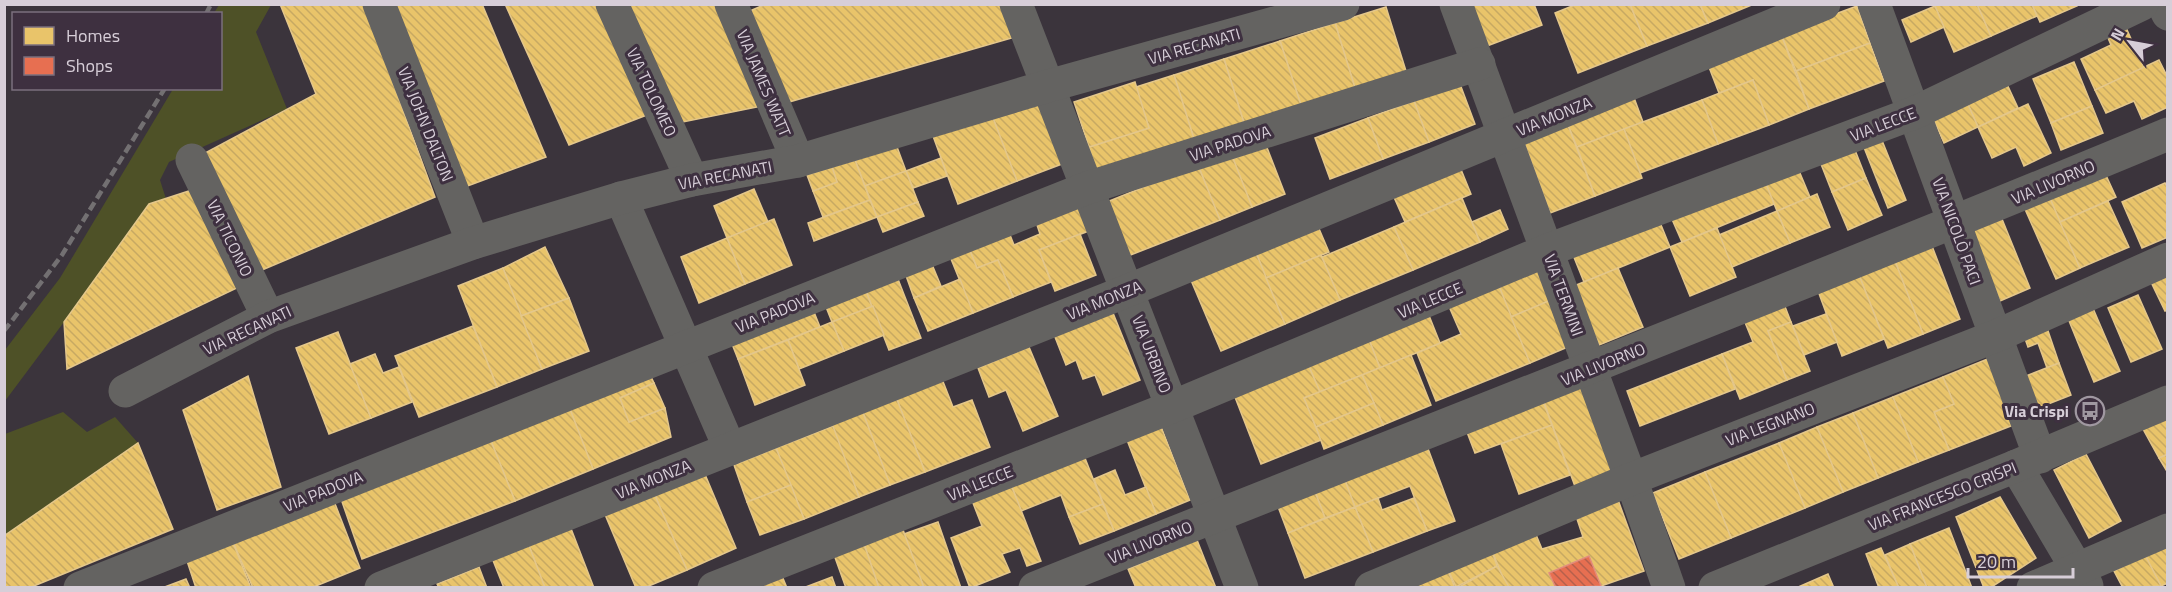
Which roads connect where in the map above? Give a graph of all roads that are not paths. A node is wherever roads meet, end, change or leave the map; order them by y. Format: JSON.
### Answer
{"nodes":[{"id":1,"x":379,"y":4,"type":"edge"},
{"id":2,"x":612,"y":4,"type":"edge"},
{"id":3,"x":731,"y":4,"type":"edge"},
{"id":4,"x":1016,"y":4,"type":"edge"},
{"id":5,"x":1343,"y":4,"type":"edge"},
{"id":6,"x":1456,"y":4,"type":"edge"},
{"id":7,"x":1824,"y":4,"type":"edge"},
{"id":8,"x":1874,"y":4,"type":"edge"},
{"id":9,"x":2142,"y":4,"type":"edge"},
{"id":10,"x":2163,"y":4,"type":"edge"},
{"id":11,"x":2168,"y":14,"type":"edge"},
{"id":12,"x":1479,"y":64,"type":"junction"},
{"id":13,"x":1048,"y":86,"type":"junction"},
{"id":14,"x":1914,"y":113,"type":"junction"},
{"id":15,"x":2168,"y":134,"type":"edge"},
{"id":16,"x":1506,"y":136,"type":"junction"},
{"id":17,"x":192,"y":160,"type":"dead end"},
{"id":18,"x":798,"y":161,"type":"junction"},
{"id":19,"x":692,"y":180,"type":"junction"},
{"id":20,"x":1088,"y":188,"type":"junction"},
{"id":21,"x":621,"y":198,"type":"junction"},
{"id":22,"x":1954,"y":223,"type":"junction"},
{"id":23,"x":473,"y":243,"type":"junction"},
{"id":24,"x":1548,"y":250,"type":"junction"},
{"id":25,"x":2168,"y":259,"type":"edge"},
{"id":26,"x":1127,"y":291,"type":"junction"},
{"id":27,"x":268,"y":316,"type":"junction"},
{"id":28,"x":1996,"y":336,"type":"junction"},
{"id":29,"x":685,"y":347,"type":"junction"},
{"id":30,"x":1591,"y":369,"type":"junction"},
{"id":31,"x":125,"y":391,"type":"dead end"},
{"id":32,"x":2168,"y":402,"type":"edge"},
{"id":33,"x":1172,"y":407,"type":"junction"},
{"id":34,"x":730,"y":448,"type":"junction"},
{"id":35,"x":2028,"y":461,"type":"junction"},
{"id":36,"x":1631,"y":479,"type":"junction"},
{"id":37,"x":1215,"y":516,"type":"junction"},
{"id":38,"x":2168,"y":530,"type":"edge"},
{"id":39,"x":2083,"y":578,"type":"edge"},
{"id":40,"x":80,"y":588,"type":"edge"},
{"id":41,"x":381,"y":588,"type":"edge"},
{"id":42,"x":714,"y":588,"type":"edge"},
{"id":43,"x":1035,"y":588,"type":"edge"},
{"id":44,"x":1242,"y":588,"type":"edge"},
{"id":45,"x":1371,"y":588,"type":"edge"},
{"id":46,"x":1669,"y":588,"type":"edge"},
{"id":47,"x":1715,"y":588,"type":"edge"},
{"id":48,"x":2033,"y":588,"type":"edge"}],
"edges":[{"from":1,"to":23,"type":"street","name":"VIA JOHN DALTON"},
{"from":2,"to":19,"type":"street","name":"VIA TOLOMEO"},
{"from":3,"to":18,"type":"street","name":"VIA JAMES WATT"},
{"from":4,"to":13,"type":"street","name":"VIA URBINO"},
{"from":5,"to":13,"type":"street","name":"VIA RECANATI"},
{"from":6,"to":12,"type":"street","name":"VIA TERMINI"},
{"from":7,"to":16,"type":"street","name":"VIA MONZA"},
{"from":8,"to":14,"type":"street","name":"VIA NICOLÒ PACI"},
{"from":9,"to":14,"type":"street","name":"VIA LECCE"},
{"from":10,"to":11,"type":"street"},
{"from":12,"to":16,"type":"street","name":"VIA TERMINI"},
{"from":12,"to":20,"type":"street","name":"VIA PADOVA"},
{"from":13,"to":18,"type":"street","name":"VIA RECANATI"},
{"from":13,"to":20,"type":"street","name":"VIA URBINO"},
{"from":14,"to":22,"type":"street","name":"VIA NICOLÒ PACI"},
{"from":14,"to":24,"type":"street","name":"VIA LECCE"},
{"from":15,"to":22,"type":"street","name":"VIA LIVORNO"},
{"from":16,"to":24,"type":"street","name":"VIA TERMINI"},
{"from":16,"to":26,"type":"street","name":"VIA MONZA"},
{"from":17,"to":27,"type":"street","name":"VIA TICONIO"},
{"from":18,"to":19,"type":"street","name":"VIA RECANATI"},
{"from":19,"to":21,"type":"street","name":"VIA RECANATI"},
{"from":20,"to":26,"type":"street","name":"VIA URBINO"},
{"from":20,"to":29,"type":"street","name":"VIA PADOVA"},
{"from":21,"to":23,"type":"street","name":"VIA RECANATI"},
{"from":21,"to":29,"type":"street"},
{"from":22,"to":28,"type":"street","name":"VIA NICOLÒ PACI"},
{"from":22,"to":30,"type":"street","name":"VIA LIVORNO"},
{"from":23,"to":27,"type":"street","name":"VIA RECANATI"},
{"from":24,"to":30,"type":"street","name":"VIA TERMINI"},
{"from":24,"to":33,"type":"street","name":"VIA LECCE"},
{"from":25,"to":28,"type":"street","name":"VIA LEGNANO"},
{"from":26,"to":33,"type":"street","name":"VIA URBINO"},
{"from":26,"to":34,"type":"street","name":"VIA MONZA"},
{"from":27,"to":31,"type":"street","name":"VIA RECANATI"},
{"from":28,"to":35,"type":"street","name":"VIA NICOLÒ PACI"},
{"from":28,"to":36,"type":"street","name":"VIA LEGNANO"},
{"from":29,"to":34,"type":"street"},
{"from":29,"to":40,"type":"street","name":"VIA PADOVA"},
{"from":30,"to":36,"type":"street","name":"VIA TERMINI"},
{"from":30,"to":37,"type":"street","name":"VIA LIVORNO"},
{"from":32,"to":35,"type":"street","name":"VIA FRANCESCO CRISPI"},
{"from":33,"to":37,"type":"street","name":"VIA URBINO"},
{"from":33,"to":42,"type":"street","name":"VIA LECCE"},
{"from":34,"to":41,"type":"street","name":"VIA MONZA"},
{"from":35,"to":39,"type":"street","name":"VIA NICOLÒ PACI"},
{"from":35,"to":47,"type":"street","name":"VIA FRANCESCO CRISPI"},
{"from":36,"to":45,"type":"street","name":"VIA LEGNANO"},
{"from":36,"to":46,"type":"street","name":"VIA TERMINI"},
{"from":37,"to":43,"type":"street","name":"VIA LIVORNO"},
{"from":37,"to":44,"type":"street","name":"VIA URBINO"},
{"from":38,"to":39,"type":"street"},
{"from":39,"to":48,"type":"street"}]}
